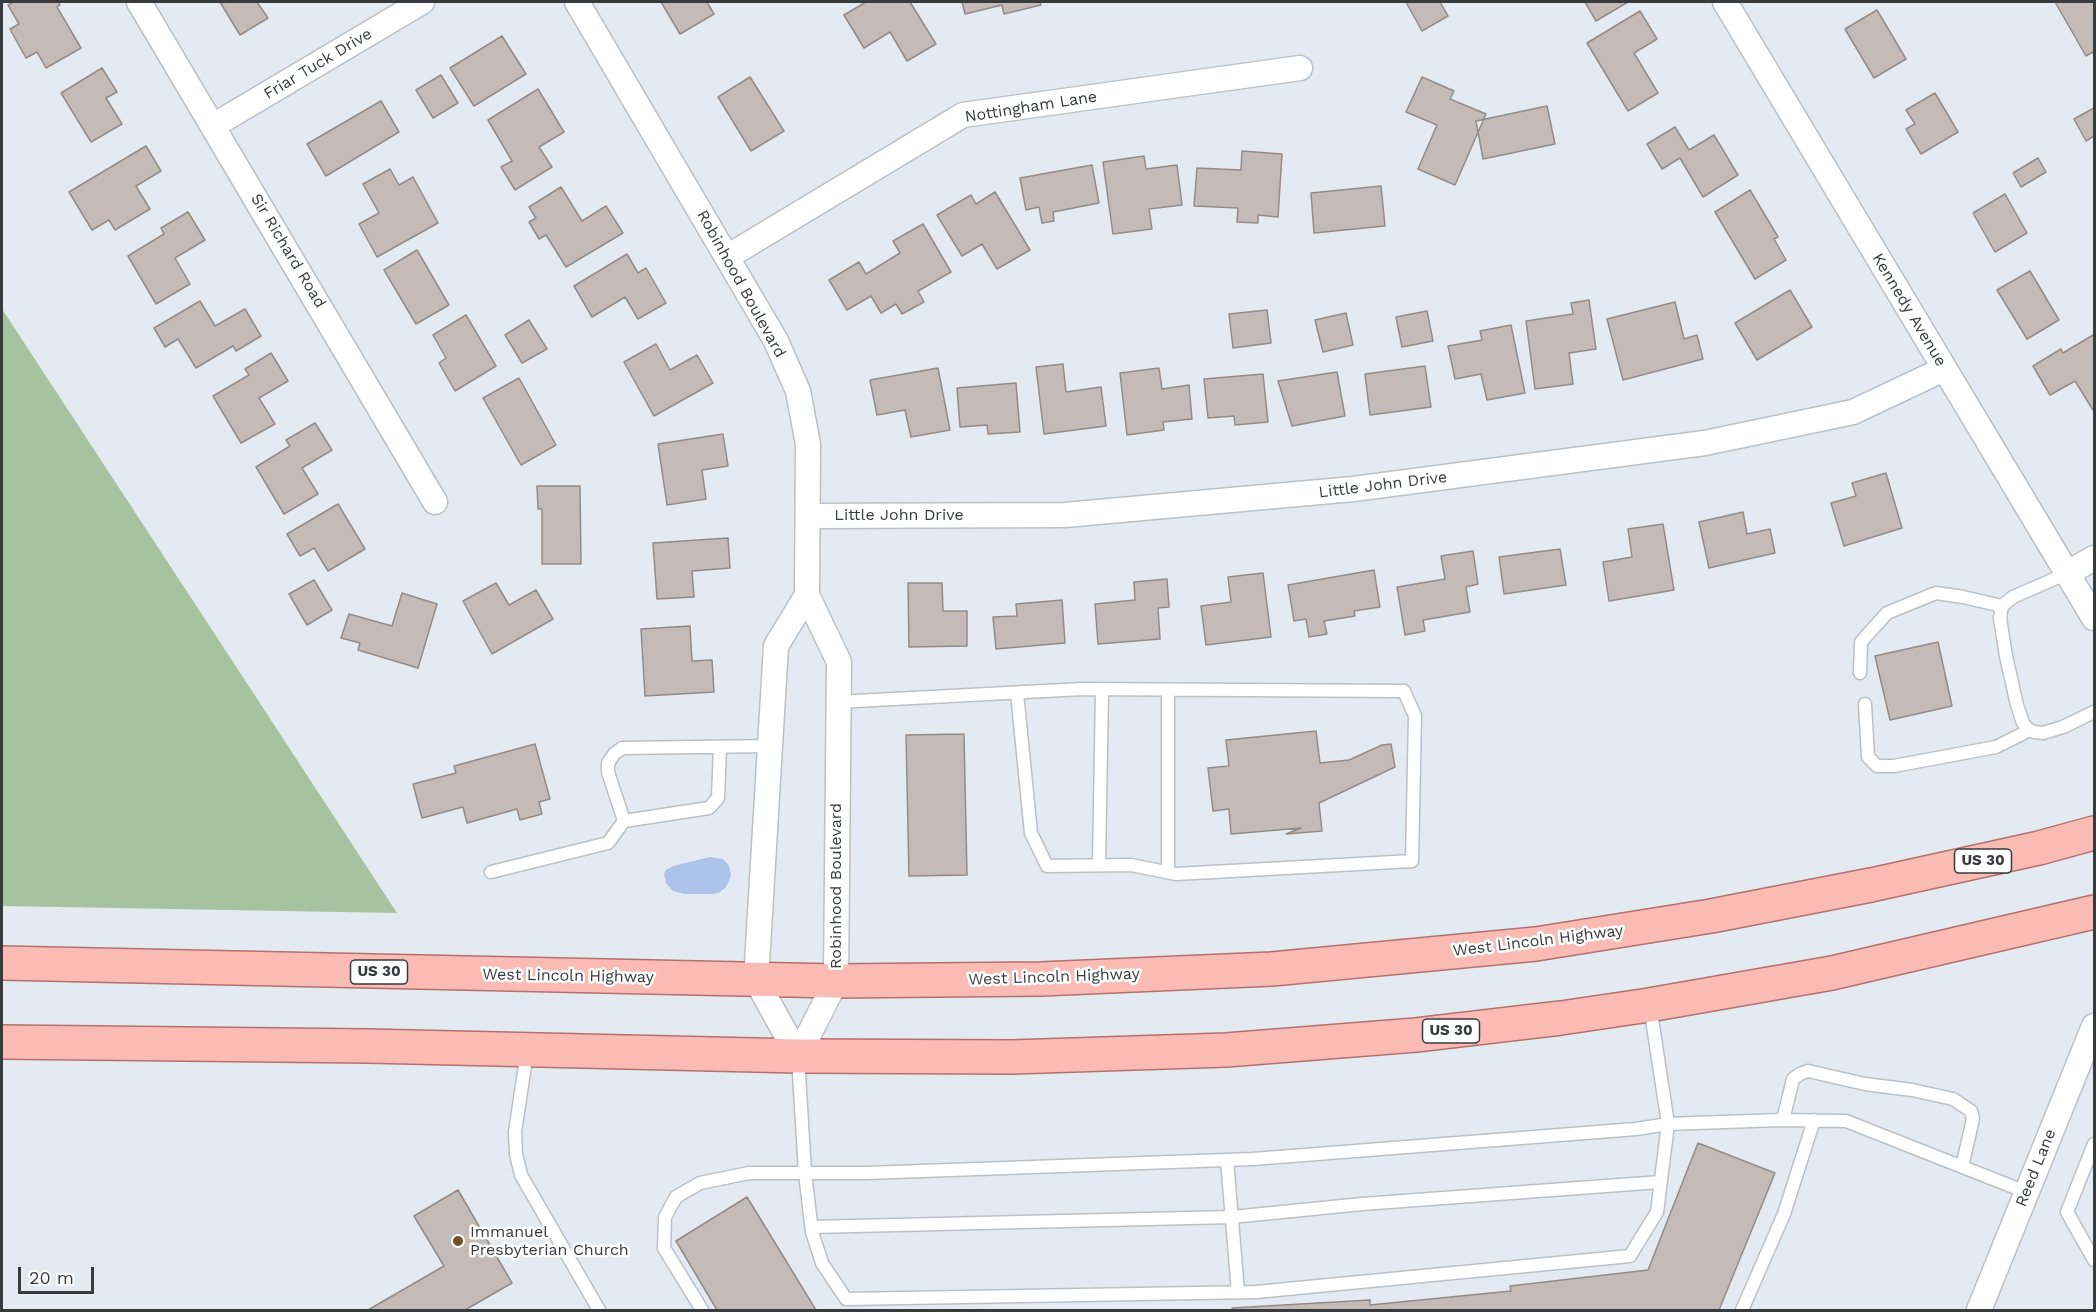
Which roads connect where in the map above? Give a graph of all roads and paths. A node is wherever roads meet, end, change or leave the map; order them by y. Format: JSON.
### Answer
{"nodes":[{"id":1,"x":139,"y":2,"type":"edge"},
{"id":2,"x":422,"y":2,"type":"edge"},
{"id":3,"x":577,"y":2,"type":"edge"},
{"id":4,"x":1725,"y":2,"type":"edge"},
{"id":5,"x":1300,"y":68,"type":"dead end"},
{"id":6,"x":213,"y":126,"type":"junction"},
{"id":7,"x":727,"y":257,"type":"junction"},
{"id":8,"x":1944,"y":369,"type":"junction"},
{"id":9,"x":435,"y":502,"type":"dead end"},
{"id":10,"x":809,"y":516,"type":"junction"},
{"id":11,"x":2094,"y":558,"type":"edge"},
{"id":12,"x":2068,"y":573,"type":"junction"},
{"id":13,"x":807,"y":595,"type":"junction"},
{"id":14,"x":2002,"y":606,"type":"junction"},
{"id":15,"x":2094,"y":618,"type":"edge"},
{"id":16,"x":1860,"y":673,"type":"dead end"},
{"id":17,"x":1102,"y":690,"type":"junction"},
{"id":18,"x":1168,"y":691,"type":"junction"},
{"id":19,"x":1017,"y":693,"type":"junction"},
{"id":20,"x":837,"y":702,"type":"junction"},
{"id":21,"x":1865,"y":704,"type":"dead end"},
{"id":22,"x":2094,"y":712,"type":"edge"},
{"id":23,"x":2030,"y":730,"type":"junction"},
{"id":24,"x":770,"y":746,"type":"junction"},
{"id":25,"x":720,"y":747,"type":"junction"},
{"id":26,"x":624,"y":821,"type":"junction"},
{"id":27,"x":2094,"y":833,"type":"edge"},
{"id":28,"x":1100,"y":865,"type":"junction"},
{"id":29,"x":491,"y":872,"type":"dead end"},
{"id":30,"x":1168,"y":872,"type":"junction"},
{"id":31,"x":2094,"y":912,"type":"edge"},
{"id":32,"x":2,"y":963,"type":"edge"},
{"id":33,"x":756,"y":980,"type":"junction"},
{"id":34,"x":836,"y":981,"type":"junction"},
{"id":35,"x":1649,"y":1005,"type":"junction"},
{"id":36,"x":2094,"y":1026,"type":"edge"},
{"id":37,"x":2,"y":1042,"type":"edge"},
{"id":38,"x":528,"y":1051,"type":"junction"},
{"id":39,"x":798,"y":1056,"type":"junction"},
{"id":40,"x":1783,"y":1120,"type":"junction"},
{"id":41,"x":1814,"y":1120,"type":"junction"},
{"id":42,"x":1668,"y":1124,"type":"junction"},
{"id":43,"x":2094,"y":1144,"type":"edge"},
{"id":44,"x":1227,"y":1160,"type":"junction"},
{"id":45,"x":1962,"y":1167,"type":"junction"},
{"id":46,"x":805,"y":1173,"type":"junction"},
{"id":47,"x":1660,"y":1182,"type":"junction"},
{"id":48,"x":2026,"y":1192,"type":"junction"},
{"id":49,"x":1232,"y":1217,"type":"junction"},
{"id":50,"x":812,"y":1227,"type":"junction"},
{"id":51,"x":2094,"y":1258,"type":"edge"},
{"id":52,"x":1238,"y":1292,"type":"junction"},
{"id":53,"x":599,"y":1311,"type":"edge"},
{"id":54,"x":702,"y":1311,"type":"edge"},
{"id":55,"x":1742,"y":1311,"type":"edge"},
{"id":56,"x":1979,"y":1311,"type":"edge"}],
"edges":[{"from":1,"to":6,"type":"street","name":"Sir Richard Road"},
{"from":2,"to":6,"type":"street","name":"Friar Tuck Drive"},
{"from":3,"to":7,"type":"street","name":"Robinhood Boulevard"},
{"from":4,"to":8,"type":"street","name":"Kennedy Avenue"},
{"from":5,"to":7,"type":"street","name":"Nottingham Lane"},
{"from":6,"to":9,"type":"street","name":"Sir Richard Road"},
{"from":7,"to":10,"type":"street","name":"Robinhood Boulevard"},
{"from":8,"to":10,"type":"street","name":"Little John Drive"},
{"from":8,"to":12,"type":"street","name":"Kennedy Avenue"},
{"from":10,"to":13,"type":"street","name":"Robinhood Boulevard"},
{"from":11,"to":12,"type":"street"},
{"from":12,"to":14,"type":"lane"},
{"from":12,"to":15,"type":"street","name":"Kennedy Avenue"},
{"from":13,"to":20,"type":"street","name":"Robinhood Boulevard"},
{"from":13,"to":24,"type":"street","name":"Robinhood Boulevard"},
{"from":14,"to":16,"type":"lane"},
{"from":14,"to":23,"type":"lane"},
{"from":17,"to":18,"type":"lane"},
{"from":17,"to":19,"type":"lane"},
{"from":17,"to":28,"type":"lane"},
{"from":18,"to":30,"type":"lane"},
{"from":18,"to":30,"type":"lane"},
{"from":19,"to":20,"type":"lane"},
{"from":19,"to":28,"type":"lane"},
{"from":20,"to":34,"type":"street","name":"Robinhood Boulevard"},
{"from":21,"to":23,"type":"lane"},
{"from":22,"to":23,"type":"lane"},
{"from":24,"to":25,"type":"lane"},
{"from":24,"to":33,"type":"street","name":"Robinhood Boulevard"},
{"from":25,"to":26,"type":"lane"},
{"from":25,"to":26,"type":"lane"},
{"from":26,"to":29,"type":"lane"},
{"from":27,"to":34,"type":"main road","name":"West Lincoln Highway","number":"US 30"},
{"from":28,"to":30,"type":"lane"},
{"from":31,"to":35,"type":"main road","number":"US 30"},
{"from":32,"to":33,"type":"main road","name":"West Lincoln Highway","number":"US 30"},
{"from":33,"to":34,"type":"main road","name":"West Lincoln Highway","number":"US 30"},
{"from":33,"to":39,"type":"street"},
{"from":34,"to":39,"type":"street","name":"Robinhood Boulevard"},
{"from":35,"to":39,"type":"main road","number":"US 30"},
{"from":35,"to":42,"type":"lane"},
{"from":36,"to":48,"type":"street","name":"Reed Lane"},
{"from":37,"to":38,"type":"main road","number":"US 30"},
{"from":38,"to":39,"type":"main road","number":"US 30"},
{"from":38,"to":53,"type":"lane"},
{"from":39,"to":46,"type":"lane"},
{"from":40,"to":41,"type":"lane"},
{"from":40,"to":42,"type":"lane"},
{"from":40,"to":45,"type":"lane"},
{"from":41,"to":45,"type":"lane"},
{"from":41,"to":55,"type":"lane"},
{"from":42,"to":44,"type":"lane"},
{"from":42,"to":47,"type":"lane"},
{"from":43,"to":51,"type":"lane"},
{"from":44,"to":46,"type":"lane"},
{"from":44,"to":49,"type":"lane"},
{"from":45,"to":48,"type":"lane"},
{"from":46,"to":50,"type":"lane"},
{"from":46,"to":54,"type":"lane"},
{"from":47,"to":49,"type":"lane"},
{"from":47,"to":52,"type":"lane"},
{"from":48,"to":56,"type":"street","name":"Reed Lane"},
{"from":49,"to":50,"type":"lane"},
{"from":49,"to":52,"type":"lane"},
{"from":50,"to":52,"type":"lane"}]}
